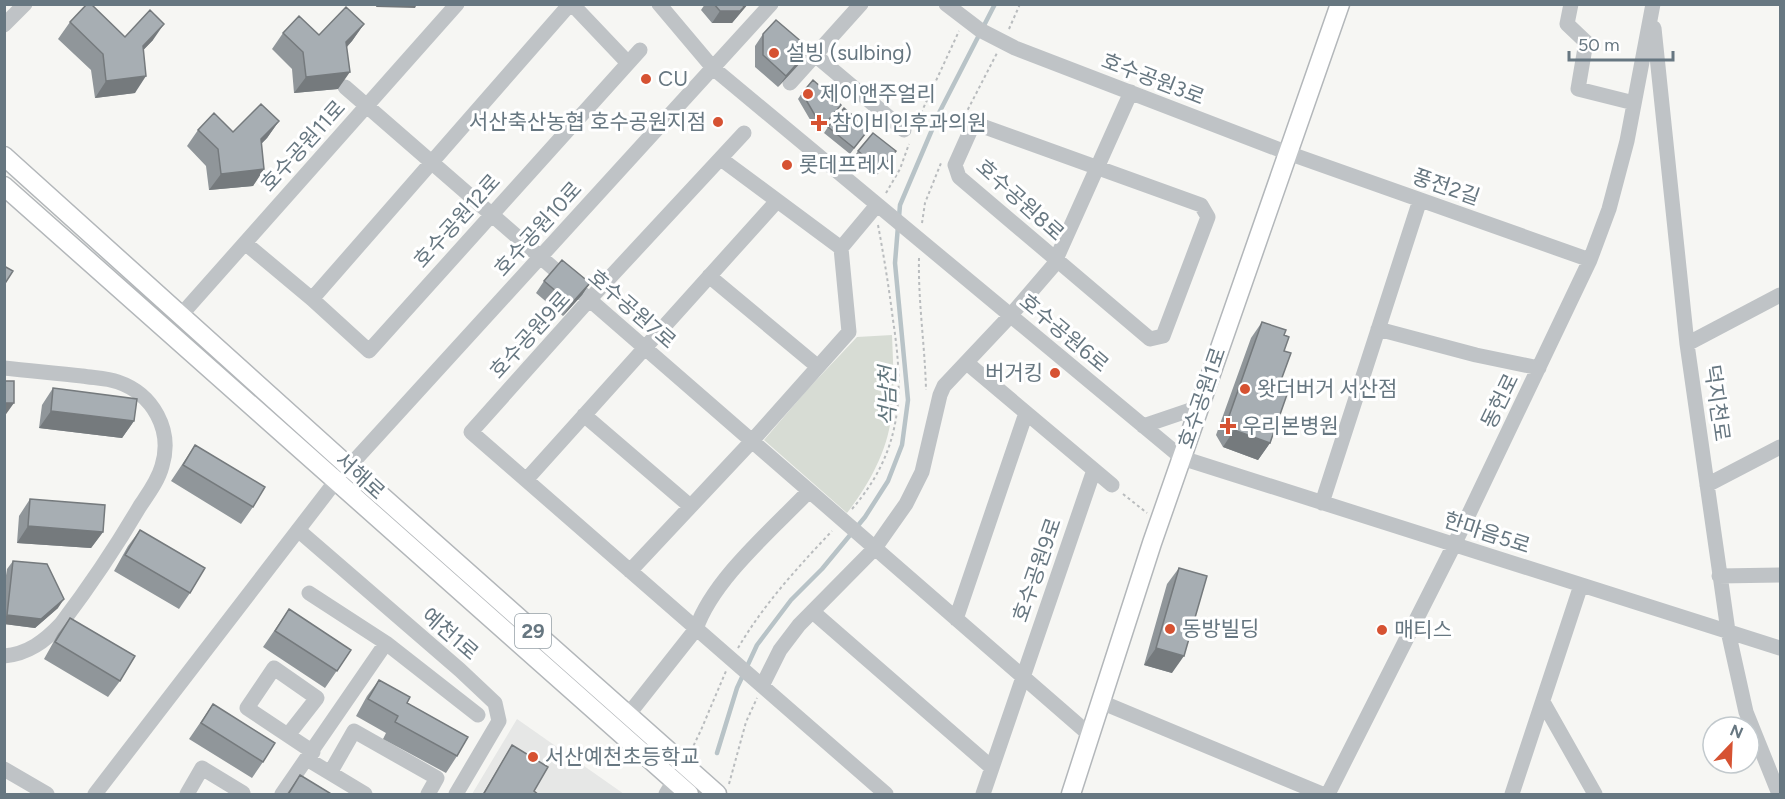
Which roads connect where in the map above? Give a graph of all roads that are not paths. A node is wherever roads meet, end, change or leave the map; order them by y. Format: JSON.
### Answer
{"nodes":[{"id":1,"x":25,"y":4,"type":"edge"},
{"id":2,"x":457,"y":4,"type":"edge"},
{"id":3,"x":571,"y":4,"type":"edge"},
{"id":4,"x":659,"y":4,"type":"edge"},
{"id":5,"x":771,"y":4,"type":"edge"},
{"id":6,"x":861,"y":4,"type":"edge"},
{"id":7,"x":946,"y":4,"type":"edge"},
{"id":8,"x":1340,"y":4,"type":"edge"},
{"id":9,"x":1571,"y":4,"type":"edge"},
{"id":10,"x":1652,"y":7,"type":"edge"},
{"id":11,"x":4,"y":25,"type":"edge"},
{"id":12,"x":640,"y":50,"type":"dead end"},
{"id":13,"x":815,"y":55,"type":"junction"},
{"id":14,"x":628,"y":63,"type":"junction"},
{"id":15,"x":713,"y":68,"type":"junction"},
{"id":16,"x":790,"y":83,"type":"edge"},
{"id":17,"x":345,"y":87,"type":"edge"},
{"id":18,"x":1131,"y":92,"type":"junction"},
{"id":19,"x":1634,"y":103,"type":"junction"},
{"id":20,"x":367,"y":106,"type":"junction"},
{"id":21,"x":744,"y":133,"type":"dead end"},
{"id":22,"x":909,"y":133,"type":"road end"},
{"id":23,"x":1288,"y":153,"type":"junction"},
{"id":24,"x":4,"y":156,"type":"edge"},
{"id":25,"x":721,"y":159,"type":"junction"},
{"id":26,"x":432,"y":163,"type":"junction"},
{"id":27,"x":1097,"y":168,"type":"junction"},
{"id":28,"x":4,"y":186,"type":"edge"},
{"id":29,"x":1420,"y":200,"type":"junction"},
{"id":30,"x":777,"y":201,"type":"junction"},
{"id":31,"x":877,"y":205,"type":"junction"},
{"id":32,"x":492,"y":215,"type":"junction"},
{"id":33,"x":245,"y":243,"type":"junction"},
{"id":34,"x":841,"y":248,"type":"junction"},
{"id":35,"x":541,"y":257,"type":"junction"},
{"id":36,"x":1056,"y":260,"type":"junction"},
{"id":37,"x":1590,"y":260,"type":"junction"},
{"id":38,"x":710,"y":276,"type":"junction"},
{"id":39,"x":1780,"y":295,"type":"edge"},
{"id":40,"x":312,"y":299,"type":"junction"},
{"id":41,"x":589,"y":300,"type":"junction"},
{"id":42,"x":181,"y":315,"type":"junction"},
{"id":43,"x":1011,"y":316,"type":"junction"},
{"id":44,"x":1378,"y":329,"type":"junction"},
{"id":45,"x":1687,"y":344,"type":"junction"},
{"id":46,"x":645,"y":348,"type":"junction"},
{"id":47,"x":967,"y":363,"type":"junction"},
{"id":48,"x":817,"y":366,"type":"junction"},
{"id":49,"x":4,"y":368,"type":"edge"},
{"id":50,"x":1539,"y":368,"type":"junction"},
{"id":51,"x":1199,"y":407,"type":"junction"},
{"id":52,"x":1026,"y":413,"type":"junction"},
{"id":53,"x":584,"y":416,"type":"junction"},
{"id":54,"x":1143,"y":426,"type":"junction"},
{"id":55,"x":752,"y":441,"type":"junction"},
{"id":56,"x":1780,"y":447,"type":"edge"},
{"id":57,"x":1182,"y":458,"type":"junction"},
{"id":58,"x":349,"y":467,"type":"junction"},
{"id":59,"x":1094,"y":470,"type":"junction"},
{"id":60,"x":526,"y":480,"type":"junction"},
{"id":61,"x":335,"y":482,"type":"junction"},
{"id":62,"x":1112,"y":485,"type":"road end"},
{"id":63,"x":1707,"y":485,"type":"junction"},
{"id":64,"x":809,"y":491,"type":"junction"},
{"id":65,"x":1322,"y":502,"type":"junction"},
{"id":66,"x":690,"y":506,"type":"junction"},
{"id":67,"x":298,"y":530,"type":"junction"},
{"id":68,"x":870,"y":544,"type":"junction"},
{"id":69,"x":1454,"y":544,"type":"junction"},
{"id":70,"x":630,"y":571,"type":"junction"},
{"id":71,"x":1780,"y":575,"type":"edge"},
{"id":72,"x":1719,"y":576,"type":"junction"},
{"id":73,"x":1581,"y":585,"type":"junction"},
{"id":74,"x":309,"y":593,"type":"dead end"},
{"id":75,"x":813,"y":612,"type":"junction"},
{"id":76,"x":956,"y":619,"type":"junction"},
{"id":77,"x":696,"y":628,"type":"junction"},
{"id":78,"x":1728,"y":631,"type":"junction"},
{"id":79,"x":386,"y":643,"type":"junction"},
{"id":80,"x":1780,"y":648,"type":"edge"},
{"id":81,"x":4,"y":656,"type":"edge"},
{"id":82,"x":1023,"y":677,"type":"junction"},
{"id":83,"x":762,"y":686,"type":"junction"},
{"id":84,"x":1101,"y":702,"type":"junction"},
{"id":85,"x":1543,"y":702,"type":"junction"},
{"id":86,"x":478,"y":715,"type":"dead end"},
{"id":87,"x":628,"y":715,"type":"junction"},
{"id":88,"x":288,"y":735,"type":"junction"},
{"id":89,"x":1090,"y":736,"type":"junction"},
{"id":90,"x":310,"y":756,"type":"junction"},
{"id":91,"x":992,"y":767,"type":"junction"},
{"id":92,"x":4,"y":769,"type":"edge"},
{"id":93,"x":330,"y":773,"type":"junction"},
{"id":94,"x":670,"y":788,"type":"edge"},
{"id":95,"x":1775,"y":793,"type":"edge"},
{"id":96,"x":47,"y":795,"type":"edge"},
{"id":97,"x":96,"y":795,"type":"edge"},
{"id":98,"x":187,"y":795,"type":"edge"},
{"id":99,"x":242,"y":795,"type":"edge"},
{"id":100,"x":282,"y":795,"type":"edge"},
{"id":101,"x":365,"y":795,"type":"edge"},
{"id":102,"x":428,"y":795,"type":"edge"},
{"id":103,"x":456,"y":795,"type":"edge"},
{"id":104,"x":688,"y":795,"type":"edge"},
{"id":105,"x":717,"y":795,"type":"edge"},
{"id":106,"x":886,"y":795,"type":"edge"},
{"id":107,"x":983,"y":795,"type":"edge"},
{"id":108,"x":1071,"y":795,"type":"edge"},
{"id":109,"x":1322,"y":795,"type":"edge"},
{"id":110,"x":1328,"y":795,"type":"edge"},
{"id":111,"x":1512,"y":795,"type":"edge"},
{"id":112,"x":1595,"y":795,"type":"edge"}],
"edges":[{"from":1,"to":11,"type":"street"},
{"from":2,"to":20,"type":"street","name":"호수공원11로"},
{"from":3,"to":14,"type":"street"},
{"from":3,"to":26,"type":"street"},
{"from":4,"to":15,"type":"street"},
{"from":5,"to":15,"type":"street","name":"호수공원10로"},
{"from":6,"to":13,"type":"street"},
{"from":7,"to":18,"type":"street","name":"호수공원3로"},
{"from":8,"to":23,"type":"main road","name":"호수공원1로"},
{"from":9,"to":19,"type":"street"},
{"from":10,"to":19,"type":"street","name":"동헌로"},
{"from":10,"to":45,"type":"street","name":"덕지천로"},
{"from":12,"to":14,"type":"street","name":"호수공원12로"},
{"from":13,"to":16,"type":"street"},
{"from":13,"to":22,"type":"street"},
{"from":14,"to":32,"type":"street","name":"호수공원12로"},
{"from":15,"to":31,"type":"street"},
{"from":15,"to":35,"type":"street","name":"호수공원10로"},
{"from":17,"to":20,"type":"street","name":"호수공원7로"},
{"from":18,"to":23,"type":"street","name":"호수공원3로"},
{"from":18,"to":27,"type":"street","name":"호수공원8로"},
{"from":19,"to":37,"type":"street","name":"동헌로"},
{"from":20,"to":26,"type":"street","name":"호수공원7로"},
{"from":20,"to":33,"type":"street","name":"호수공원11로"},
{"from":21,"to":25,"type":"street","name":"호수공원9로"},
{"from":23,"to":29,"type":"street","name":"풍전2길"},
{"from":23,"to":51,"type":"main road","name":"호수공원1로"},
{"from":24,"to":42,"type":"main road","name":"서해로","number":"29"},
{"from":25,"to":30,"type":"street"},
{"from":25,"to":41,"type":"street","name":"호수공원9로"},
{"from":26,"to":32,"type":"street","name":"호수공원7로"},
{"from":26,"to":40,"type":"street"},
{"from":27,"to":36,"type":"street","name":"호수공원8로"},
{"from":27,"to":36,"type":"street","name":"호수공원8로"},
{"from":27,"to":36,"type":"street","name":"호수공원8로"},
{"from":28,"to":61,"type":"main road","name":"서해로","number":"29"},
{"from":29,"to":37,"type":"street","name":"풍전2길"},
{"from":29,"to":44,"type":"street"},
{"from":30,"to":34,"type":"street"},
{"from":30,"to":38,"type":"street"},
{"from":31,"to":34,"type":"street"},
{"from":31,"to":43,"type":"street","name":"호수공원6로"},
{"from":32,"to":35,"type":"street","name":"호수공원7로"},
{"from":32,"to":40,"type":"street","name":"호수공원12로"},
{"from":33,"to":40,"type":"street","name":"호수공원12로"},
{"from":33,"to":42,"type":"street","name":"호수공원11로"},
{"from":34,"to":48,"type":"street"},
{"from":35,"to":41,"type":"street","name":"호수공원7로"},
{"from":35,"to":58,"type":"street","name":"호수공원10로"},
{"from":36,"to":43,"type":"street","name":"호수공원8로"},
{"from":37,"to":50,"type":"street","name":"동헌로"},
{"from":38,"to":46,"type":"street"},
{"from":38,"to":48,"type":"street"},
{"from":39,"to":45,"type":"street"},
{"from":41,"to":46,"type":"street","name":"호수공원7로"},
{"from":41,"to":60,"type":"street","name":"호수공원9로"},
{"from":42,"to":58,"type":"main road","name":"서해로","number":"29"},
{"from":43,"to":47,"type":"street"},
{"from":43,"to":54,"type":"street","name":"호수공원6로"},
{"from":44,"to":50,"type":"street"},
{"from":44,"to":65,"type":"street"},
{"from":45,"to":63,"type":"street","name":"덕지천로"},
{"from":46,"to":53,"type":"street"},
{"from":46,"to":55,"type":"street","name":"호수공원7로"},
{"from":47,"to":52,"type":"street"},
{"from":47,"to":68,"type":"street"},
{"from":48,"to":55,"type":"street"},
{"from":49,"to":81,"type":"street"},
{"from":50,"to":69,"type":"street","name":"동헌로"},
{"from":51,"to":54,"type":"street"},
{"from":51,"to":57,"type":"main road","name":"호수공원1로"},
{"from":52,"to":59,"type":"street"},
{"from":52,"to":76,"type":"street"},
{"from":53,"to":60,"type":"street"},
{"from":53,"to":66,"type":"street"},
{"from":54,"to":57,"type":"street","name":"호수공원6로"},
{"from":55,"to":64,"type":"street","name":"호수공원7로"},
{"from":55,"to":66,"type":"street"},
{"from":56,"to":63,"type":"street"},
{"from":57,"to":65,"type":"street","name":"한마음5로"},
{"from":57,"to":84,"type":"main road","name":"호수공원1로"},
{"from":58,"to":61,"type":"street","name":"호수공원10로"},
{"from":58,"to":87,"type":"main road","name":"서해로","number":"29"},
{"from":59,"to":62,"type":"street"},
{"from":59,"to":82,"type":"street","name":"호수공원9로"},
{"from":60,"to":70,"type":"street","name":"호수공원9로"},
{"from":61,"to":67,"type":"street"},
{"from":61,"to":94,"type":"main road","name":"서해로","number":"29"},
{"from":63,"to":72,"type":"street","name":"덕지천로"},
{"from":64,"to":68,"type":"street","name":"호수공원7로"},
{"from":64,"to":77,"type":"street"},
{"from":65,"to":69,"type":"street","name":"한마음5로"},
{"from":66,"to":70,"type":"street"},
{"from":67,"to":97,"type":"street"},
{"from":67,"to":103,"type":"street","name":"예천1로"},
{"from":68,"to":75,"type":"street"},
{"from":68,"to":76,"type":"street"},
{"from":69,"to":73,"type":"street","name":"한마음5로"},
{"from":69,"to":110,"type":"street","name":"동헌로"},
{"from":70,"to":77,"type":"street","name":"호수공원9로"},
{"from":71,"to":72,"type":"street"},
{"from":72,"to":78,"type":"street","name":"덕지천로"},
{"from":73,"to":78,"type":"street","name":"한마음5로"},
{"from":73,"to":85,"type":"street"},
{"from":74,"to":79,"type":"street"},
{"from":75,"to":83,"type":"street"},
{"from":75,"to":91,"type":"street"},
{"from":76,"to":82,"type":"street"},
{"from":77,"to":83,"type":"street","name":"호수공원9로"},
{"from":77,"to":87,"type":"street"},
{"from":78,"to":80,"type":"street","name":"한마음5로"},
{"from":78,"to":95,"type":"street","name":"덕지천로"},
{"from":79,"to":86,"type":"street"},
{"from":79,"to":90,"type":"street"},
{"from":82,"to":89,"type":"street"},
{"from":82,"to":91,"type":"street","name":"호수공원9로"},
{"from":83,"to":106,"type":"street"},
{"from":84,"to":89,"type":"main road","name":"호수공원1로"},
{"from":84,"to":109,"type":"street"},
{"from":85,"to":111,"type":"street"},
{"from":85,"to":112,"type":"street"},
{"from":87,"to":105,"type":"main road","name":"서해로","number":"29"},
{"from":88,"to":88,"type":"street"},
{"from":88,"to":90,"type":"street"},
{"from":89,"to":108,"type":"main road","name":"호수공원1로"},
{"from":90,"to":93,"type":"street"},
{"from":90,"to":100,"type":"street"},
{"from":91,"to":107,"type":"street","name":"호수공원9로"},
{"from":92,"to":96,"type":"street"},
{"from":93,"to":101,"type":"street"},
{"from":93,"to":102,"type":"street"},
{"from":94,"to":104,"type":"main road","name":"서해로","number":"29"},
{"from":98,"to":99,"type":"street"}]}
